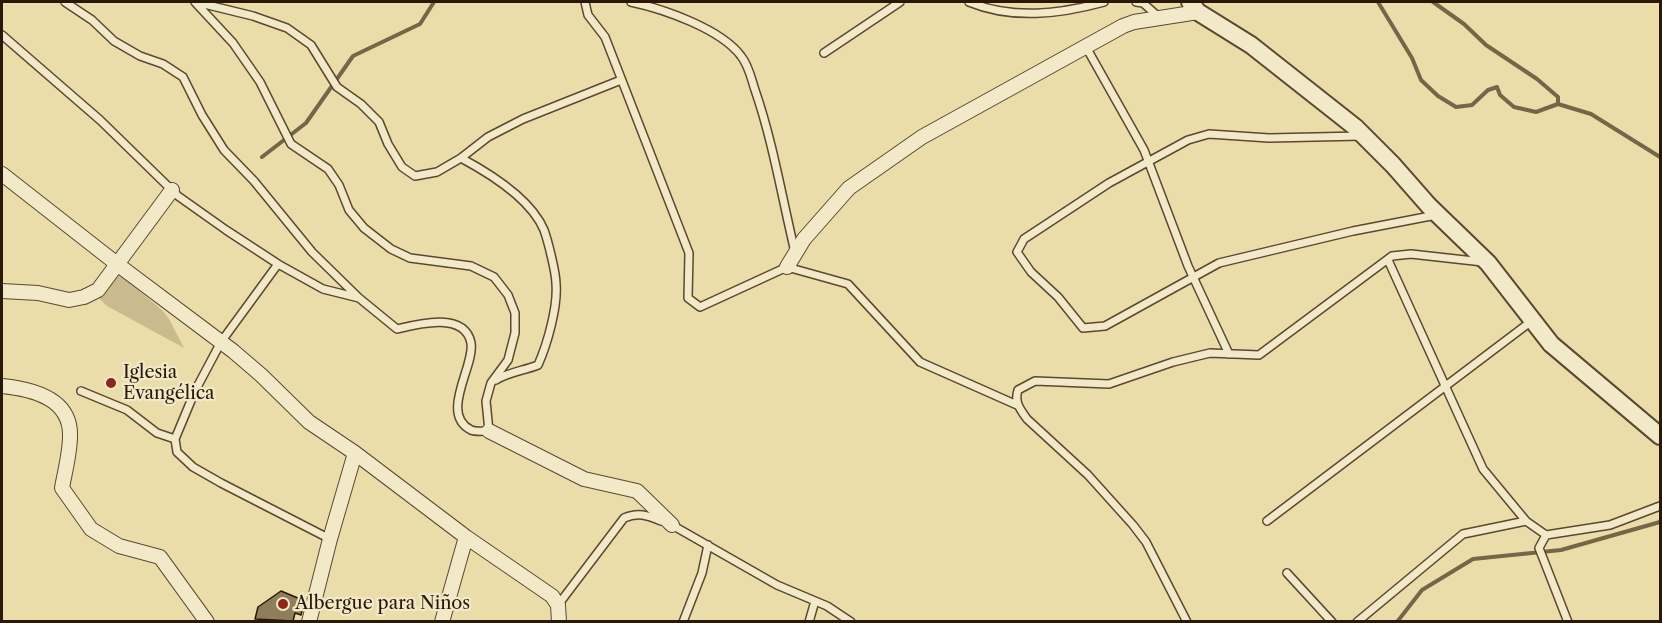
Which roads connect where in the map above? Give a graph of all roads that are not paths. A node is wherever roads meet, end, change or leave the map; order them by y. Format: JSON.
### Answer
{"nodes":[{"id":1,"x":65,"y":2,"type":"edge"},
{"id":2,"x":196,"y":2,"type":"edge"},
{"id":3,"x":585,"y":2,"type":"edge"},
{"id":4,"x":631,"y":2,"type":"edge"},
{"id":5,"x":900,"y":2,"type":"edge"},
{"id":6,"x":969,"y":2,"type":"edge"},
{"id":7,"x":1104,"y":2,"type":"edge"},
{"id":8,"x":1136,"y":2,"type":"edge"},
{"id":9,"x":1194,"y":7,"type":"edge"},
{"id":10,"x":1160,"y":18,"type":"junction"},
{"id":11,"x":2,"y":35,"type":"edge"},
{"id":12,"x":1085,"y":46,"type":"junction"},
{"id":13,"x":824,"y":52,"type":"dead end"},
{"id":14,"x":621,"y":80,"type":"junction"},
{"id":15,"x":1364,"y":136,"type":"junction"},
{"id":16,"x":461,"y":158,"type":"junction"},
{"id":17,"x":1148,"y":161,"type":"junction"},
{"id":18,"x":4,"y":177,"type":"edge"},
{"id":19,"x":172,"y":190,"type":"junction"},
{"id":20,"x":1438,"y":215,"type":"junction"},
{"id":21,"x":795,"y":252,"type":"junction"},
{"id":22,"x":1388,"y":260,"type":"junction"},
{"id":23,"x":1488,"y":262,"type":"junction"},
{"id":24,"x":117,"y":264,"type":"junction"},
{"id":25,"x":278,"y":264,"type":"junction"},
{"id":26,"x":787,"y":267,"type":"junction"},
{"id":27,"x":1193,"y":277,"type":"junction"},
{"id":28,"x":2,"y":291,"type":"edge"},
{"id":29,"x":359,"y":298,"type":"junction"},
{"id":30,"x":1533,"y":320,"type":"junction"},
{"id":31,"x":221,"y":342,"type":"junction"},
{"id":32,"x":1229,"y":354,"type":"junction"},
{"id":33,"x":491,"y":383,"type":"junction"},
{"id":34,"x":2,"y":386,"type":"edge"},
{"id":35,"x":1445,"y":386,"type":"junction"},
{"id":36,"x":81,"y":391,"type":"dead end"},
{"id":37,"x":1017,"y":405,"type":"junction"},
{"id":38,"x":489,"y":431,"type":"junction"},
{"id":39,"x":1660,"y":435,"type":"edge"},
{"id":40,"x":175,"y":439,"type":"junction"},
{"id":41,"x":355,"y":453,"type":"junction"},
{"id":42,"x":1660,"y":506,"type":"edge"},
{"id":43,"x":1267,"y":520,"type":"dead end"},
{"id":44,"x":1526,"y":521,"type":"junction"},
{"id":45,"x":672,"y":525,"type":"junction"},
{"id":46,"x":1546,"y":535,"type":"junction"},
{"id":47,"x":466,"y":537,"type":"junction"},
{"id":48,"x":330,"y":539,"type":"junction"},
{"id":49,"x":708,"y":545,"type":"junction"},
{"id":50,"x":1287,"y":573,"type":"dead end"},
{"id":51,"x":815,"y":602,"type":"junction"},
{"id":52,"x":558,"y":605,"type":"junction"},
{"id":53,"x":207,"y":621,"type":"edge"},
{"id":54,"x":309,"y":621,"type":"edge"},
{"id":55,"x":442,"y":621,"type":"edge"},
{"id":56,"x":560,"y":621,"type":"edge"},
{"id":57,"x":683,"y":621,"type":"edge"},
{"id":58,"x":809,"y":621,"type":"edge"},
{"id":59,"x":852,"y":621,"type":"edge"},
{"id":60,"x":1186,"y":621,"type":"edge"},
{"id":61,"x":1332,"y":621,"type":"edge"},
{"id":62,"x":1357,"y":621,"type":"edge"},
{"id":63,"x":1568,"y":621,"type":"edge"}],
"edges":[{"from":1,"to":29,"type":"lane"},
{"from":2,"to":16,"type":"lane"},
{"from":2,"to":33,"type":"lane"},
{"from":3,"to":14,"type":"lane"},
{"from":4,"to":21,"type":"lane"},
{"from":5,"to":13,"type":"lane"},
{"from":6,"to":7,"type":"lane"},
{"from":8,"to":10,"type":"lane"},
{"from":9,"to":10,"type":"street"},
{"from":9,"to":15,"type":"street"},
{"from":10,"to":12,"type":"street"},
{"from":11,"to":19,"type":"lane"},
{"from":12,"to":17,"type":"lane"},
{"from":12,"to":21,"type":"street"},
{"from":14,"to":16,"type":"lane"},
{"from":14,"to":26,"type":"lane"},
{"from":15,"to":17,"type":"lane"},
{"from":15,"to":20,"type":"street"},
{"from":16,"to":33,"type":"lane"},
{"from":17,"to":27,"type":"lane"},
{"from":17,"to":27,"type":"lane"},
{"from":18,"to":24,"type":"street"},
{"from":19,"to":24,"type":"street"},
{"from":19,"to":25,"type":"lane"},
{"from":20,"to":23,"type":"street"},
{"from":20,"to":27,"type":"lane"},
{"from":21,"to":26,"type":"street"},
{"from":22,"to":23,"type":"lane"},
{"from":22,"to":32,"type":"lane"},
{"from":22,"to":35,"type":"lane"},
{"from":23,"to":30,"type":"street"},
{"from":24,"to":28,"type":"street"},
{"from":24,"to":31,"type":"street"},
{"from":25,"to":29,"type":"lane"},
{"from":25,"to":31,"type":"lane"},
{"from":26,"to":37,"type":"lane"},
{"from":27,"to":32,"type":"lane"},
{"from":29,"to":38,"type":"lane"},
{"from":30,"to":35,"type":"lane"},
{"from":30,"to":39,"type":"street"},
{"from":31,"to":40,"type":"lane"},
{"from":31,"to":41,"type":"street"},
{"from":32,"to":37,"type":"lane"},
{"from":33,"to":38,"type":"lane"},
{"from":34,"to":53,"type":"street"},
{"from":35,"to":43,"type":"lane"},
{"from":35,"to":44,"type":"lane"},
{"from":36,"to":40,"type":"lane"},
{"from":37,"to":60,"type":"lane"},
{"from":38,"to":45,"type":"street"},
{"from":40,"to":48,"type":"lane"},
{"from":41,"to":47,"type":"street"},
{"from":41,"to":48,"type":"street"},
{"from":42,"to":46,"type":"lane"},
{"from":44,"to":46,"type":"lane"},
{"from":44,"to":62,"type":"lane"},
{"from":45,"to":49,"type":"lane"},
{"from":45,"to":52,"type":"lane"},
{"from":46,"to":63,"type":"lane"},
{"from":47,"to":52,"type":"street"},
{"from":47,"to":55,"type":"street"},
{"from":48,"to":54,"type":"street"},
{"from":49,"to":51,"type":"lane"},
{"from":49,"to":57,"type":"lane"},
{"from":50,"to":61,"type":"lane"},
{"from":51,"to":58,"type":"lane"},
{"from":51,"to":59,"type":"lane"},
{"from":52,"to":56,"type":"street"}]}
